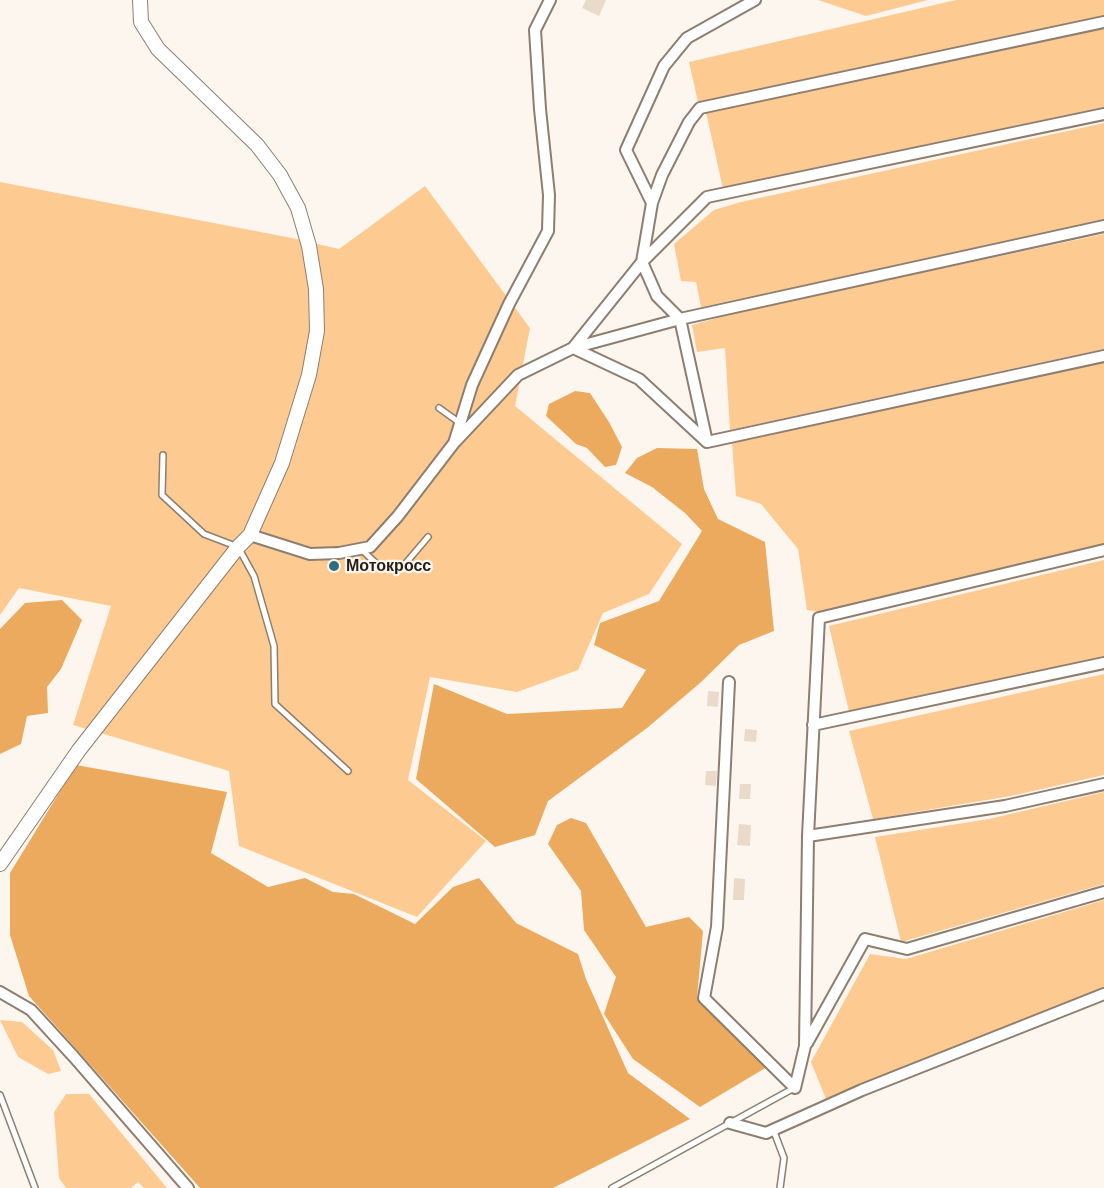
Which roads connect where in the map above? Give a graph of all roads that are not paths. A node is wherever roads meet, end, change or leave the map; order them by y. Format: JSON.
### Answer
{"nodes":[{"id":1,"x":140,"y":0,"type":"edge"},
{"id":2,"x":550,"y":0,"type":"edge"},
{"id":3,"x":755,"y":0,"type":"edge"},
{"id":4,"x":1104,"y":22,"type":"edge"},
{"id":5,"x":1104,"y":114,"type":"edge"},
{"id":6,"x":652,"y":203,"type":"junction"},
{"id":7,"x":1104,"y":226,"type":"edge"},
{"id":8,"x":642,"y":262,"type":"junction"},
{"id":9,"x":680,"y":319,"type":"junction"},
{"id":10,"x":573,"y":348,"type":"junction"},
{"id":11,"x":1104,"y":356,"type":"edge"},
{"id":12,"x":439,"y":408,"type":"dead end"},
{"id":13,"x":460,"y":423,"type":"junction"},
{"id":14,"x":706,"y":442,"type":"junction"},
{"id":15,"x":454,"y":443,"type":"junction"},
{"id":16,"x":164,"y":455,"type":"dead end"},
{"id":17,"x":250,"y":535,"type":"junction"},
{"id":18,"x":428,"y":537,"type":"dead end"},
{"id":19,"x":238,"y":547,"type":"junction"},
{"id":20,"x":361,"y":549,"type":"junction"},
{"id":21,"x":1104,"y":550,"type":"edge"},
{"id":22,"x":1104,"y":663,"type":"edge"},
{"id":23,"x":729,"y":682,"type":"dead end"},
{"id":24,"x":813,"y":725,"type":"junction"},
{"id":25,"x":348,"y":771,"type":"dead end"},
{"id":26,"x":1104,"y":784,"type":"edge"},
{"id":27,"x":808,"y":836,"type":"junction"},
{"id":28,"x":0,"y":864,"type":"edge"},
{"id":29,"x":1104,"y":892,"type":"edge"},
{"id":30,"x":0,"y":992,"type":"edge"},
{"id":31,"x":1104,"y":994,"type":"edge"},
{"id":32,"x":805,"y":1046,"type":"junction"},
{"id":33,"x":795,"y":1088,"type":"junction"},
{"id":34,"x":0,"y":1095,"type":"edge"},
{"id":35,"x":730,"y":1123,"type":"junction"},
{"id":36,"x":773,"y":1129,"type":"junction"},
{"id":37,"x":35,"y":1188,"type":"edge"},
{"id":38,"x":188,"y":1188,"type":"edge"},
{"id":39,"x":612,"y":1188,"type":"edge"},
{"id":40,"x":780,"y":1188,"type":"edge"}],
"edges":[{"from":1,"to":17,"type":"street"},
{"from":2,"to":13,"type":"street"},
{"from":3,"to":6,"type":"street"},
{"from":4,"to":6,"type":"street"},
{"from":5,"to":8,"type":"street"},
{"from":6,"to":8,"type":"street"},
{"from":7,"to":9,"type":"street"},
{"from":8,"to":9,"type":"street"},
{"from":8,"to":10,"type":"street"},
{"from":9,"to":10,"type":"street"},
{"from":9,"to":14,"type":"street"},
{"from":10,"to":14,"type":"street"},
{"from":10,"to":15,"type":"street"},
{"from":11,"to":14,"type":"street"},
{"from":12,"to":13,"type":"lane"},
{"from":13,"to":15,"type":"street"},
{"from":15,"to":20,"type":"street"},
{"from":16,"to":19,"type":"lane"},
{"from":17,"to":19,"type":"street"},
{"from":17,"to":20,"type":"street"},
{"from":18,"to":20,"type":"lane"},
{"from":19,"to":25,"type":"lane"},
{"from":19,"to":28,"type":"street"},
{"from":21,"to":24,"type":"street"},
{"from":22,"to":24,"type":"street"},
{"from":23,"to":33,"type":"street"},
{"from":24,"to":27,"type":"street"},
{"from":26,"to":27,"type":"street"},
{"from":27,"to":32,"type":"street"},
{"from":29,"to":32,"type":"street"},
{"from":30,"to":38,"type":"street"},
{"from":31,"to":36,"type":"street"},
{"from":32,"to":33,"type":"street"},
{"from":33,"to":35,"type":"lane"},
{"from":34,"to":37,"type":"lane"},
{"from":35,"to":36,"type":"street"},
{"from":35,"to":39,"type":"lane"},
{"from":36,"to":40,"type":"lane"}]}
